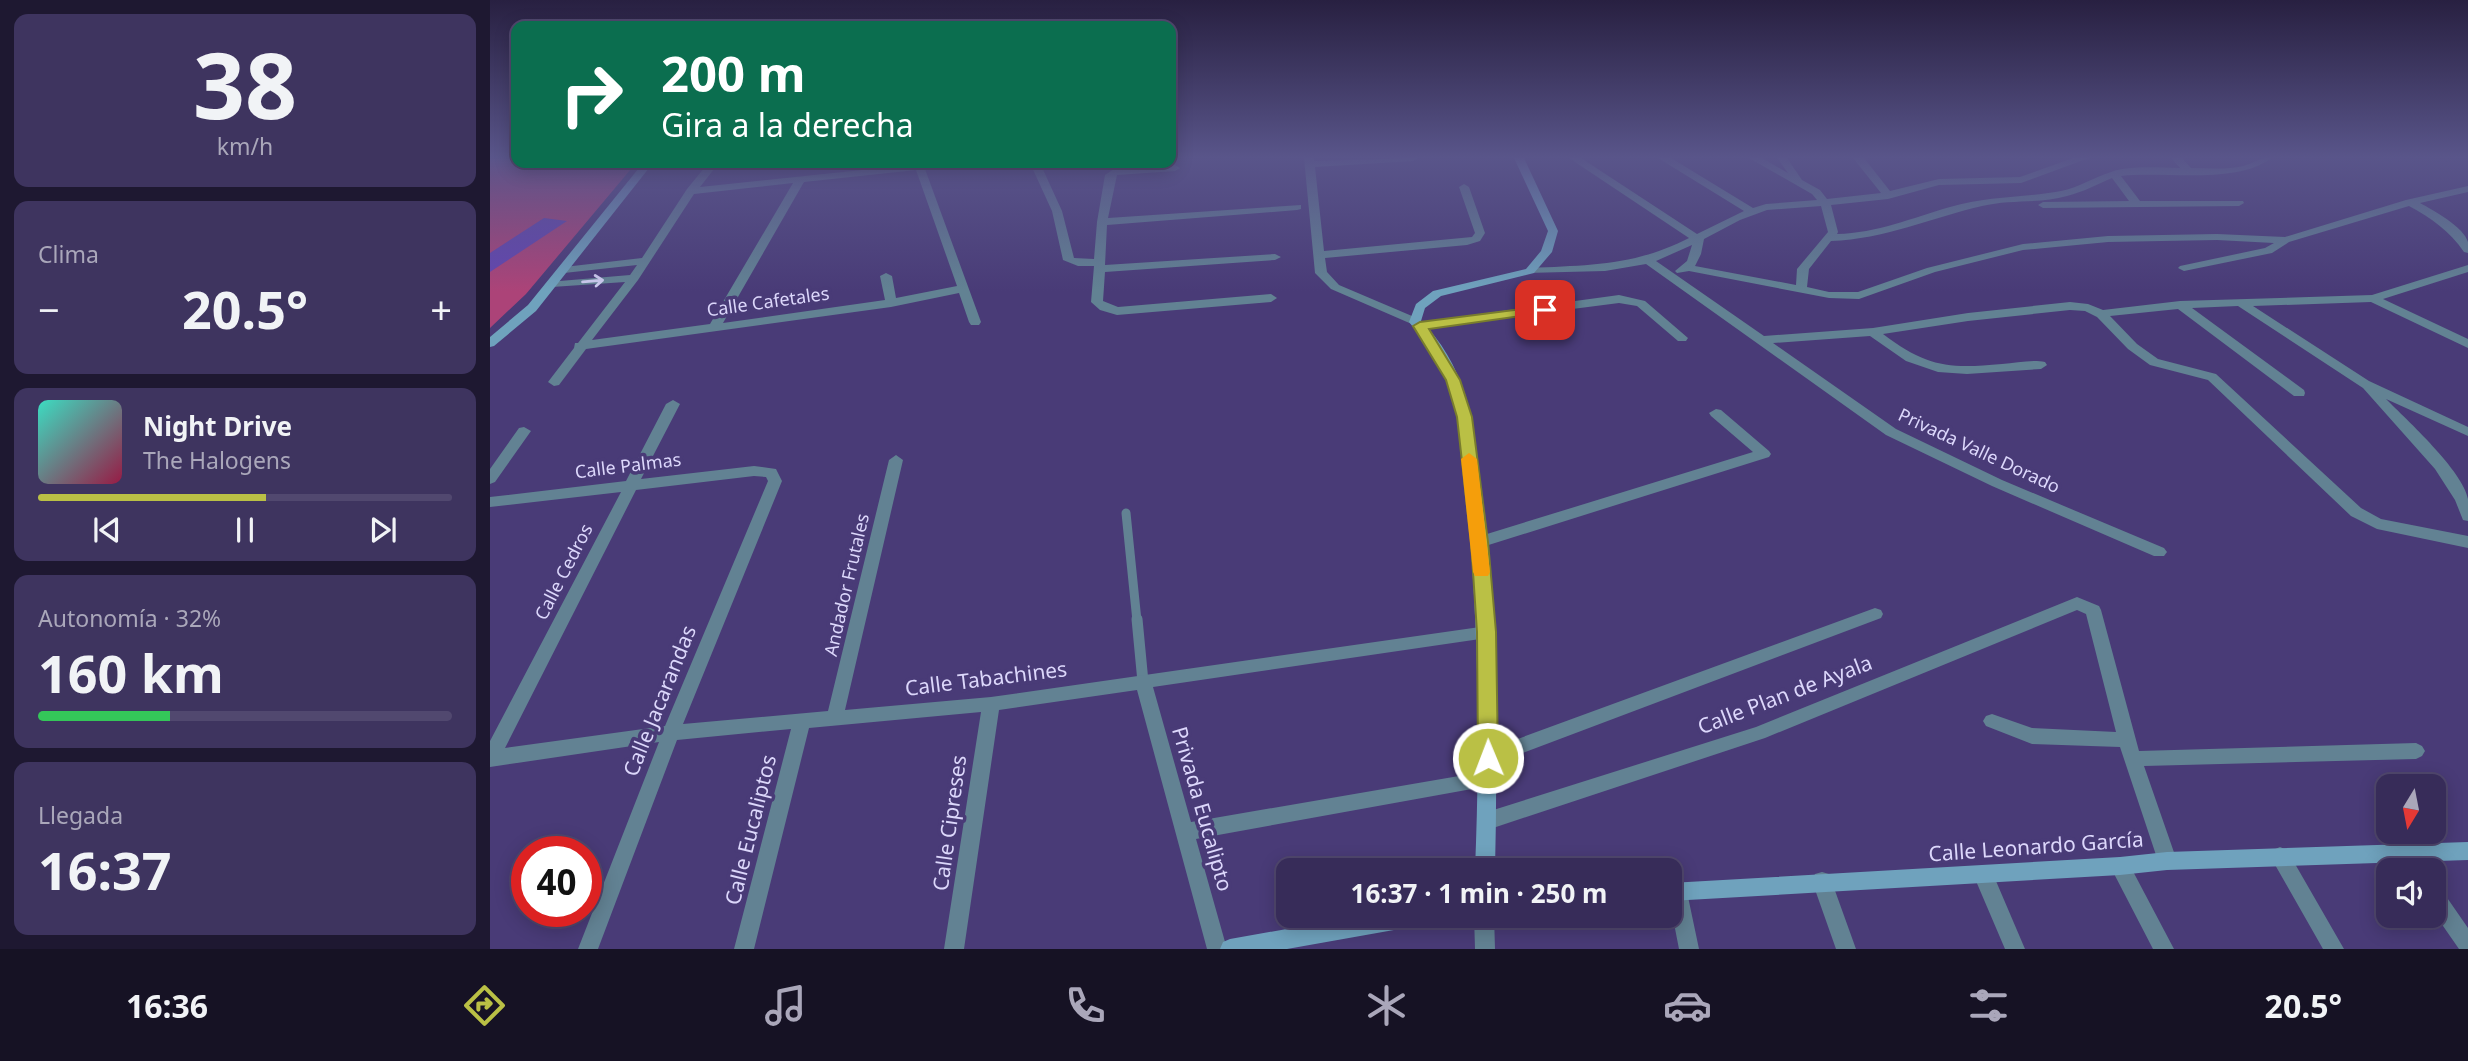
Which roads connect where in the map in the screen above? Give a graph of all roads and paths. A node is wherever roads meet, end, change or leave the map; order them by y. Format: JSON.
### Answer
{"nodes":[{"id":1,"x":617,"y":202,"type":"edge"},
{"id":2,"x":683,"y":202,"type":"edge"},
{"id":3,"x":787,"y":202,"type":"edge"},
{"id":4,"x":932,"y":202,"type":"edge"},
{"id":5,"x":1053,"y":202,"type":"edge"},
{"id":6,"x":1106,"y":202,"type":"edge"},
{"id":7,"x":1313,"y":202,"type":"edge"},
{"id":8,"x":1469,"y":202,"type":"edge"},
{"id":9,"x":1539,"y":202,"type":"edge"},
{"id":10,"x":1641,"y":202,"type":"edge"},
{"id":11,"x":1736,"y":202,"type":"edge"},
{"id":12,"x":1838,"y":202,"type":"edge"},
{"id":13,"x":1983,"y":202,"type":"edge"},
{"id":14,"x":2023,"y":202,"type":"edge"},
{"id":15,"x":2410,"y":202,"type":"joint"},
{"id":16,"x":2239,"y":203,"type":"dead end"},
{"id":17,"x":1825,"y":204,"type":"junction"},
{"id":18,"x":2137,"y":204,"type":"joint"},
{"id":19,"x":1297,"y":207,"type":"dead end"},
{"id":20,"x":1751,"y":211,"type":"junction"},
{"id":21,"x":1102,"y":222,"type":"junction"},
{"id":22,"x":1829,"y":238,"type":"junction"},
{"id":23,"x":1699,"y":240,"type":"junction"},
{"id":24,"x":2286,"y":240,"type":"junction"},
{"id":25,"x":2468,"y":250,"type":"edge"},
{"id":26,"x":1318,"y":255,"type":"junction"},
{"id":27,"x":1275,"y":257,"type":"dead end"},
{"id":28,"x":1648,"y":260,"type":"junction"},
{"id":29,"x":644,"y":261,"type":"junction"},
{"id":30,"x":1099,"y":266,"type":"junction"},
{"id":31,"x":1689,"y":268,"type":"junction"},
{"id":32,"x":2184,"y":268,"type":"dead end"},
{"id":33,"x":2468,"y":268,"type":"edge"},
{"id":34,"x":564,"y":270,"type":"junction"},
{"id":35,"x":1530,"y":271,"type":"junction"},
{"id":36,"x":886,"y":276,"type":"dead end"},
{"id":37,"x":1670,"y":276,"type":"junction"},
{"id":38,"x":634,"y":278,"type":"junction"},
{"id":39,"x":552,"y":284,"type":"junction"},
{"id":40,"x":961,"y":289,"type":"junction"},
{"id":41,"x":1801,"y":289,"type":"junction"},
{"id":42,"x":1271,"y":298,"type":"dead end"},
{"id":43,"x":2373,"y":298,"type":"junction"},
{"id":44,"x":891,"y":303,"type":"junction"},
{"id":45,"x":2241,"y":303,"type":"junction"},
{"id":46,"x":2180,"y":306,"type":"junction"},
{"id":47,"x":2101,"y":314,"type":"junction"},
{"id":48,"x":975,"y":322,"type":"dead end"},
{"id":49,"x":1417,"y":324,"type":"junction"},
{"id":50,"x":714,"y":327,"type":"junction"},
{"id":51,"x":1873,"y":332,"type":"junction"},
{"id":52,"x":1682,"y":338,"type":"dead end"},
{"id":53,"x":1760,"y":340,"type":"junction"},
{"id":54,"x":490,"y":343,"type":"edge"},
{"id":55,"x":2468,"y":344,"type":"edge"},
{"id":56,"x":579,"y":346,"type":"junction"},
{"id":57,"x":2041,"y":365,"type":"dead end"},
{"id":58,"x":554,"y":382,"type":"dead end"},
{"id":59,"x":2364,"y":384,"type":"junction"},
{"id":60,"x":2299,"y":393,"type":"dead end"},
{"id":61,"x":673,"y":404,"type":"dead end"},
{"id":62,"x":1716,"y":413,"type":"dead end"},
{"id":63,"x":524,"y":431,"type":"dead end"},
{"id":64,"x":2468,"y":432,"type":"edge"},
{"id":65,"x":896,"y":460,"type":"dead end"},
{"id":66,"x":771,"y":472,"type":"joint"},
{"id":67,"x":490,"y":479,"type":"edge"},
{"id":68,"x":630,"y":485,"type":"junction"},
{"id":69,"x":490,"y":502,"type":"edge"},
{"id":70,"x":1126,"y":513,"type":"dead end"},
{"id":71,"x":2468,"y":516,"type":"edge"},
{"id":72,"x":1479,"y":542,"type":"junction"},
{"id":73,"x":2468,"y":542,"type":"edge"},
{"id":74,"x":2159,"y":552,"type":"dead end"},
{"id":75,"x":1875,"y":614,"type":"dead end"},
{"id":76,"x":1486,"y":632,"type":"junction"},
{"id":77,"x":1143,"y":682,"type":"junction"},
{"id":78,"x":990,"y":704,"type":"junction"},
{"id":79,"x":835,"y":718,"type":"junction"},
{"id":80,"x":1992,"y":721,"type":"dead end"},
{"id":81,"x":802,"y":722,"type":"junction"},
{"id":82,"x":671,"y":733,"type":"junction"},
{"id":83,"x":2127,"y":740,"type":"junction"},
{"id":84,"x":2416,"y":751,"type":"dead end"},
{"id":85,"x":490,"y":758,"type":"edge"},
{"id":86,"x":1488,"y":758,"type":"junction"},
{"id":87,"x":2132,"y":759,"type":"junction"},
{"id":88,"x":1488,"y":779,"type":"junction"},
{"id":89,"x":1487,"y":821,"type":"junction"},
{"id":90,"x":1184,"y":832,"type":"junction"},
{"id":91,"x":2468,"y":851,"type":"edge"},
{"id":92,"x":2280,"y":856,"type":"junction"},
{"id":93,"x":1485,"y":858,"type":"edge"},
{"id":94,"x":2431,"y":858,"type":"edge"},
{"id":95,"x":2376,"y":860,"type":"edge"},
{"id":96,"x":2167,"y":861,"type":"junction"},
{"id":97,"x":2120,"y":866,"type":"junction"},
{"id":98,"x":1983,"y":874,"type":"junction"},
{"id":99,"x":1822,"y":881,"type":"junction"},
{"id":100,"x":1682,"y":891,"type":"edge"},
{"id":101,"x":2446,"y":913,"type":"edge"},
{"id":102,"x":1682,"y":924,"type":"edge"},
{"id":103,"x":1349,"y":928,"type":"edge"},
{"id":104,"x":1484,"y":928,"type":"edge"},
{"id":105,"x":2468,"y":945,"type":"edge"},
{"id":106,"x":588,"y":949,"type":"edge"},
{"id":107,"x":744,"y":949,"type":"edge"},
{"id":108,"x":954,"y":949,"type":"edge"},
{"id":109,"x":1217,"y":949,"type":"edge"},
{"id":110,"x":1230,"y":949,"type":"edge"},
{"id":111,"x":1485,"y":949,"type":"edge"},
{"id":112,"x":1689,"y":949,"type":"edge"},
{"id":113,"x":1846,"y":949,"type":"edge"},
{"id":114,"x":2015,"y":949,"type":"edge"},
{"id":115,"x":2164,"y":949,"type":"edge"},
{"id":116,"x":2334,"y":949,"type":"edge"}],
"edges":[{"from":1,"to":34,"type":"street"},
{"from":2,"to":29,"type":"street"},
{"from":3,"to":50,"type":"street"},
{"from":4,"to":40,"type":"street"},
{"from":5,"to":30,"type":"street"},
{"from":6,"to":21,"type":"street"},
{"from":7,"to":26,"type":"street"},
{"from":8,"to":26,"type":"street"},
{"from":9,"to":35,"type":"street"},
{"from":10,"to":23,"type":"street"},
{"from":11,"to":20,"type":"street"},
{"from":12,"to":17,"type":"street"},
{"from":13,"to":22,"type":"street"},
{"from":14,"to":18,"type":"street"},
{"from":15,"to":24,"type":"street"},
{"from":15,"to":25,"type":"street"},
{"from":16,"to":18,"type":"street"},
{"from":17,"to":20,"type":"street"},
{"from":17,"to":22,"type":"street"},
{"from":19,"to":21,"type":"street"},
{"from":20,"to":23,"type":"street"},
{"from":21,"to":30,"type":"street"},
{"from":22,"to":41,"type":"street"},
{"from":23,"to":28,"type":"street"},
{"from":23,"to":31,"type":"street"},
{"from":24,"to":32,"type":"street"},
{"from":24,"to":41,"type":"street"},
{"from":26,"to":49,"type":"street"},
{"from":27,"to":30,"type":"street"},
{"from":28,"to":35,"type":"street"},
{"from":28,"to":37,"type":"street","name":"Privada Valle Dorado"},
{"from":29,"to":34,"type":"street"},
{"from":29,"to":38,"type":"street"},
{"from":30,"to":42,"type":"street"},
{"from":31,"to":37,"type":"street"},
{"from":31,"to":41,"type":"street"},
{"from":33,"to":43,"type":"street"},
{"from":34,"to":39,"type":"street"},
{"from":35,"to":49,"type":"street"},
{"from":36,"to":44,"type":"street"},
{"from":37,"to":53,"type":"street","name":"Privada Valle Dorado"},
{"from":39,"to":38,"type":"street","one_way":true},
{"from":38,"to":56,"type":"street"},
{"from":39,"to":54,"type":"street"},
{"from":40,"to":44,"type":"street","name":"Calle Cafetales"},
{"from":40,"to":48,"type":"street"},
{"from":43,"to":45,"type":"street"},
{"from":43,"to":55,"type":"street"},
{"from":44,"to":50,"type":"street","name":"Calle Cafetales"},
{"from":45,"to":46,"type":"street"},
{"from":45,"to":59,"type":"street"},
{"from":46,"to":47,"type":"street"},
{"from":46,"to":60,"type":"street"},
{"from":47,"to":51,"type":"street"},
{"from":47,"to":73,"type":"street"},
{"from":49,"to":52,"type":"street"},
{"from":49,"to":72,"type":"street"},
{"from":50,"to":56,"type":"street","name":"Calle Cafetales"},
{"from":51,"to":53,"type":"street"},
{"from":51,"to":57,"type":"street"},
{"from":53,"to":74,"type":"street","name":"Privada Valle Dorado"},
{"from":56,"to":58,"type":"street"},
{"from":59,"to":64,"type":"street"},
{"from":59,"to":71,"type":"street"},
{"from":61,"to":68,"type":"street","name":"Calle Cedros"},
{"from":62,"to":72,"type":"street"},
{"from":63,"to":67,"type":"street"},
{"from":65,"to":79,"type":"street","name":"Andador Frutales"},
{"from":66,"to":68,"type":"street","name":"Calle Palmas"},
{"from":66,"to":82,"type":"street","name":"Calle Jacarandas"},
{"from":68,"to":69,"type":"street","name":"Calle Palmas"},
{"from":68,"to":85,"type":"street","name":"Calle Cedros"},
{"from":70,"to":77,"type":"lane"},
{"from":72,"to":76,"type":"street"},
{"from":75,"to":86,"type":"street"},
{"from":76,"to":77,"type":"street","name":"Calle Tabachines"},
{"from":76,"to":86,"type":"street"},
{"from":77,"to":78,"type":"street","name":"Calle Tabachines"},
{"from":77,"to":90,"type":"street","name":"Privada Eucalipto"},
{"from":78,"to":79,"type":"street","name":"Calle Tabachines"},
{"from":78,"to":108,"type":"street","name":"Calle Cipreses"},
{"from":79,"to":81,"type":"street","name":"Calle Tabachines"},
{"from":80,"to":83,"type":"street"},
{"from":81,"to":82,"type":"street","name":"Calle Tabachines"},
{"from":81,"to":107,"type":"street","name":"Calle Eucaliptos"},
{"from":82,"to":85,"type":"street","name":"Calle Tabachines"},
{"from":82,"to":106,"type":"street","name":"Calle Jacarandas"},
{"from":83,"to":87,"type":"street"},
{"from":83,"to":89,"type":"street","name":"Calle Plan de Ayala"},
{"from":84,"to":87,"type":"street"},
{"from":86,"to":88,"type":"street"},
{"from":87,"to":96,"type":"street"},
{"from":88,"to":89,"type":"street"},
{"from":88,"to":90,"type":"street"},
{"from":89,"to":93,"type":"street"},
{"from":90,"to":109,"type":"street","name":"Privada Eucalipto"},
{"from":91,"to":94,"type":"street","name":"Calle Leonardo García"},
{"from":92,"to":95,"type":"street","name":"Calle Leonardo García"},
{"from":92,"to":96,"type":"street","name":"Calle Leonardo García"},
{"from":92,"to":116,"type":"street"},
{"from":96,"to":97,"type":"street","name":"Calle Leonardo García"},
{"from":97,"to":98,"type":"street","name":"Calle Leonardo García"},
{"from":97,"to":115,"type":"street"},
{"from":98,"to":99,"type":"street","name":"Calle Leonardo García"},
{"from":98,"to":114,"type":"street"},
{"from":99,"to":100,"type":"street","name":"Calle Leonardo García"},
{"from":99,"to":113,"type":"street"},
{"from":101,"to":105,"type":"street"},
{"from":102,"to":112,"type":"street"},
{"from":103,"to":110,"type":"street"},
{"from":104,"to":111,"type":"street"}]}
